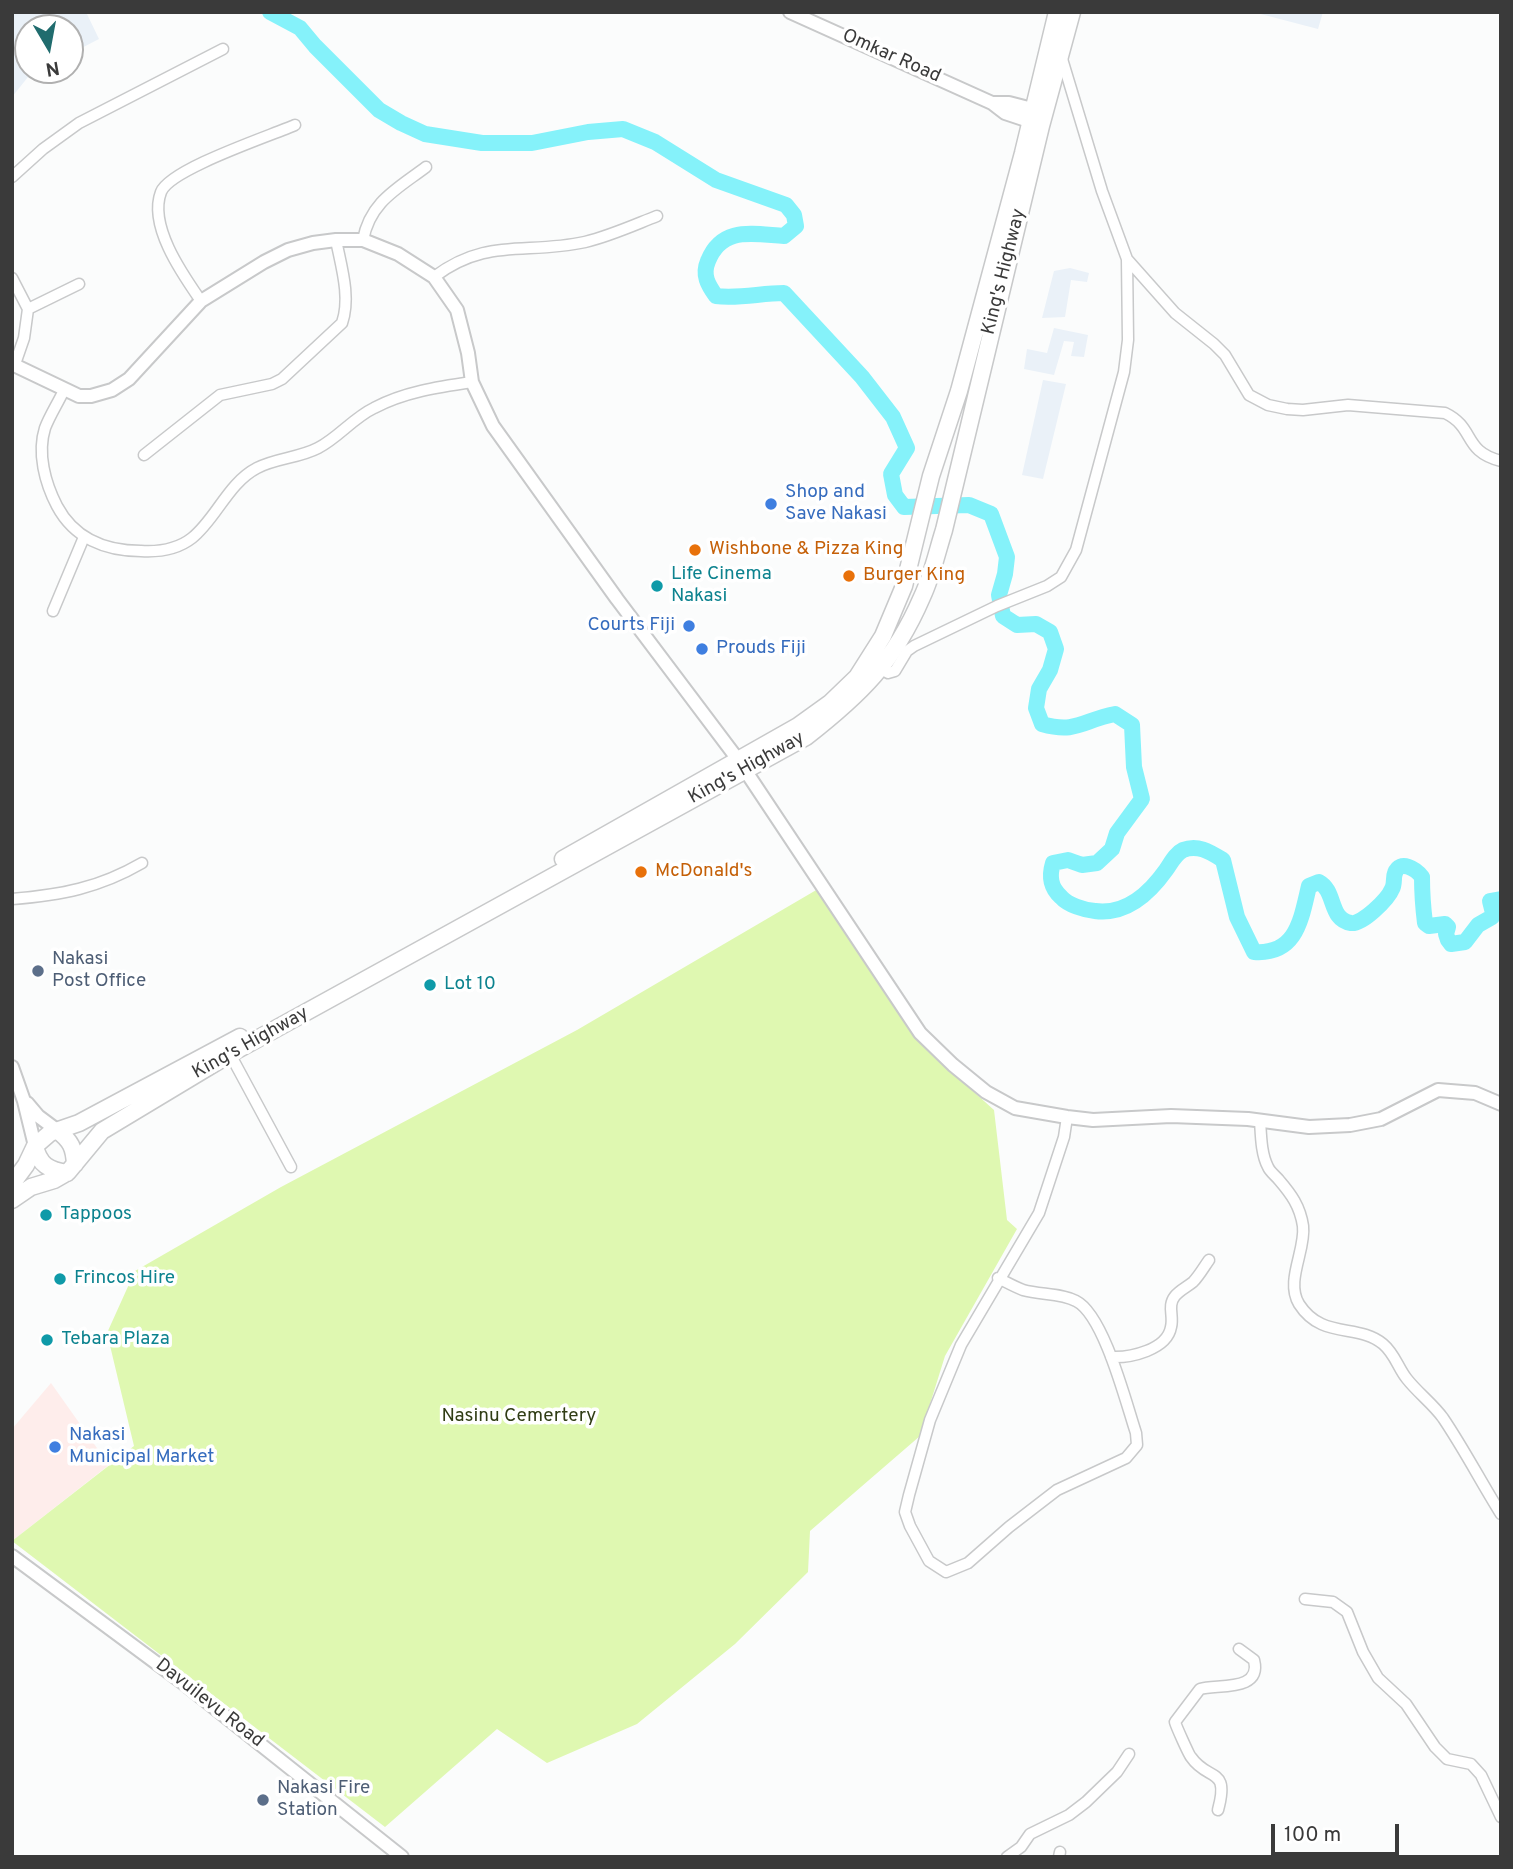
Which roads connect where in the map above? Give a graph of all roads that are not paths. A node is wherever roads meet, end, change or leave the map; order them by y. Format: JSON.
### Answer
{"nodes":[{"id":1,"x":790,"y":12,"type":"edge"},
{"id":2,"x":1057,"y":12,"type":"edge"},
{"id":3,"x":1072,"y":12,"type":"edge"},
{"id":4,"x":223,"y":49,"type":"dead end"},
{"id":5,"x":1060,"y":55,"type":"junction"},
{"id":6,"x":1037,"y":117,"type":"junction"},
{"id":7,"x":296,"y":125,"type":"dead end"},
{"id":8,"x":426,"y":167,"type":"dead end"},
{"id":9,"x":12,"y":177,"type":"edge"},
{"id":10,"x":657,"y":216,"type":"dead end"},
{"id":11,"x":336,"y":240,"type":"junction"},
{"id":12,"x":363,"y":240,"type":"junction"},
{"id":13,"x":1127,"y":259,"type":"junction"},
{"id":14,"x":433,"y":277,"type":"junction"},
{"id":15,"x":12,"y":278,"type":"edge"},
{"id":16,"x":79,"y":284,"type":"dead end"},
{"id":17,"x":201,"y":301,"type":"junction"},
{"id":18,"x":27,"y":309,"type":"junction"},
{"id":19,"x":14,"y":364,"type":"edge"},
{"id":20,"x":472,"y":382,"type":"junction"},
{"id":21,"x":64,"y":390,"type":"junction"},
{"id":22,"x":144,"y":455,"type":"dead end"},
{"id":23,"x":1501,"y":461,"type":"edge"},
{"id":24,"x":84,"y":537,"type":"junction"},
{"id":25,"x":53,"y":611,"type":"dead end"},
{"id":26,"x":881,"y":669,"type":"junction"},
{"id":27,"x":742,"y":766,"type":"junction"},
{"id":28,"x":142,"y":863,"type":"dead end"},
{"id":29,"x":12,"y":900,"type":"edge"},
{"id":30,"x":230,"y":1054,"type":"junction"},
{"id":31,"x":12,"y":1067,"type":"edge"},
{"id":32,"x":24,"y":1101,"type":"junction"},
{"id":33,"x":1501,"y":1104,"type":"edge"},
{"id":34,"x":1067,"y":1117,"type":"junction"},
{"id":35,"x":1260,"y":1120,"type":"junction"},
{"id":36,"x":58,"y":1130,"type":"junction"},
{"id":37,"x":35,"y":1146,"type":"junction"},
{"id":38,"x":290,"y":1167,"type":"dead end"},
{"id":39,"x":71,"y":1169,"type":"junction"},
{"id":40,"x":12,"y":1184,"type":"edge"},
{"id":41,"x":12,"y":1200,"type":"edge"},
{"id":42,"x":1209,"y":1259,"type":"dead end"},
{"id":43,"x":998,"y":1278,"type":"junction"},
{"id":44,"x":1111,"y":1357,"type":"junction"},
{"id":45,"x":1501,"y":1514,"type":"edge"},
{"id":46,"x":12,"y":1556,"type":"edge"},
{"id":47,"x":1305,"y":1599,"type":"dead end"},
{"id":48,"x":1238,"y":1649,"type":"dead end"},
{"id":49,"x":1129,"y":1754,"type":"dead end"},
{"id":50,"x":1218,"y":1810,"type":"dead end"},
{"id":51,"x":1501,"y":1817,"type":"edge"},
{"id":52,"x":402,"y":1857,"type":"edge"},
{"id":53,"x":1007,"y":1857,"type":"edge"}],
"edges":[{"from":1,"to":6,"type":"street","name":"Omkar Road"},
{"from":2,"to":6,"type":"highway","name":"King's Highway"},
{"from":3,"to":5,"type":"highway","name":"King's Highway"},
{"from":4,"to":9,"type":"street"},
{"from":5,"to":6,"type":"highway","name":"King's Highway"},
{"from":5,"to":13,"type":"street"},
{"from":6,"to":26,"type":"highway","name":"King's Highway"},
{"from":6,"to":27,"type":"highway","name":"King's Highway"},
{"from":7,"to":17,"type":"street"},
{"from":8,"to":12,"type":"street"},
{"from":10,"to":14,"type":"street"},
{"from":11,"to":12,"type":"street"},
{"from":11,"to":17,"type":"street"},
{"from":11,"to":22,"type":"street"},
{"from":12,"to":14,"type":"street"},
{"from":13,"to":23,"type":"street"},
{"from":13,"to":26,"type":"street"},
{"from":14,"to":20,"type":"street"},
{"from":15,"to":18,"type":"street"},
{"from":16,"to":18,"type":"street"},
{"from":17,"to":21,"type":"street"},
{"from":18,"to":19,"type":"street"},
{"from":19,"to":21,"type":"street"},
{"from":20,"to":24,"type":"street"},
{"from":20,"to":27,"type":"street"},
{"from":21,"to":24,"type":"street"},
{"from":24,"to":25,"type":"street"},
{"from":26,"to":27,"type":"highway","name":"King's Highway"},
{"from":27,"to":30,"type":"highway","name":"King's Highway"},
{"from":27,"to":34,"type":"street"},
{"from":27,"to":36,"type":"highway","name":"King's Highway"},
{"from":28,"to":29,"type":"street"},
{"from":30,"to":38,"type":"street"},
{"from":30,"to":39,"type":"highway","name":"King's Highway"},
{"from":31,"to":32,"type":"street"},
{"from":32,"to":36,"type":"street"},
{"from":32,"to":37,"type":"street"},
{"from":33,"to":35,"type":"street"},
{"from":34,"to":35,"type":"street"},
{"from":34,"to":43,"type":"street"},
{"from":35,"to":45,"type":"street"},
{"from":36,"to":37,"type":"highway","name":"King's Highway"},
{"from":36,"to":39,"type":"highway"},
{"from":37,"to":39,"type":"highway"},
{"from":37,"to":40,"type":"highway","name":"King's Highway"},
{"from":39,"to":41,"type":"highway"},
{"from":42,"to":44,"type":"street"},
{"from":43,"to":44,"type":"street"},
{"from":43,"to":44,"type":"street"},
{"from":46,"to":52,"type":"street","name":"Davuilevu Road"},
{"from":47,"to":51,"type":"street"},
{"from":48,"to":50,"type":"street"},
{"from":49,"to":53,"type":"street"}]}
